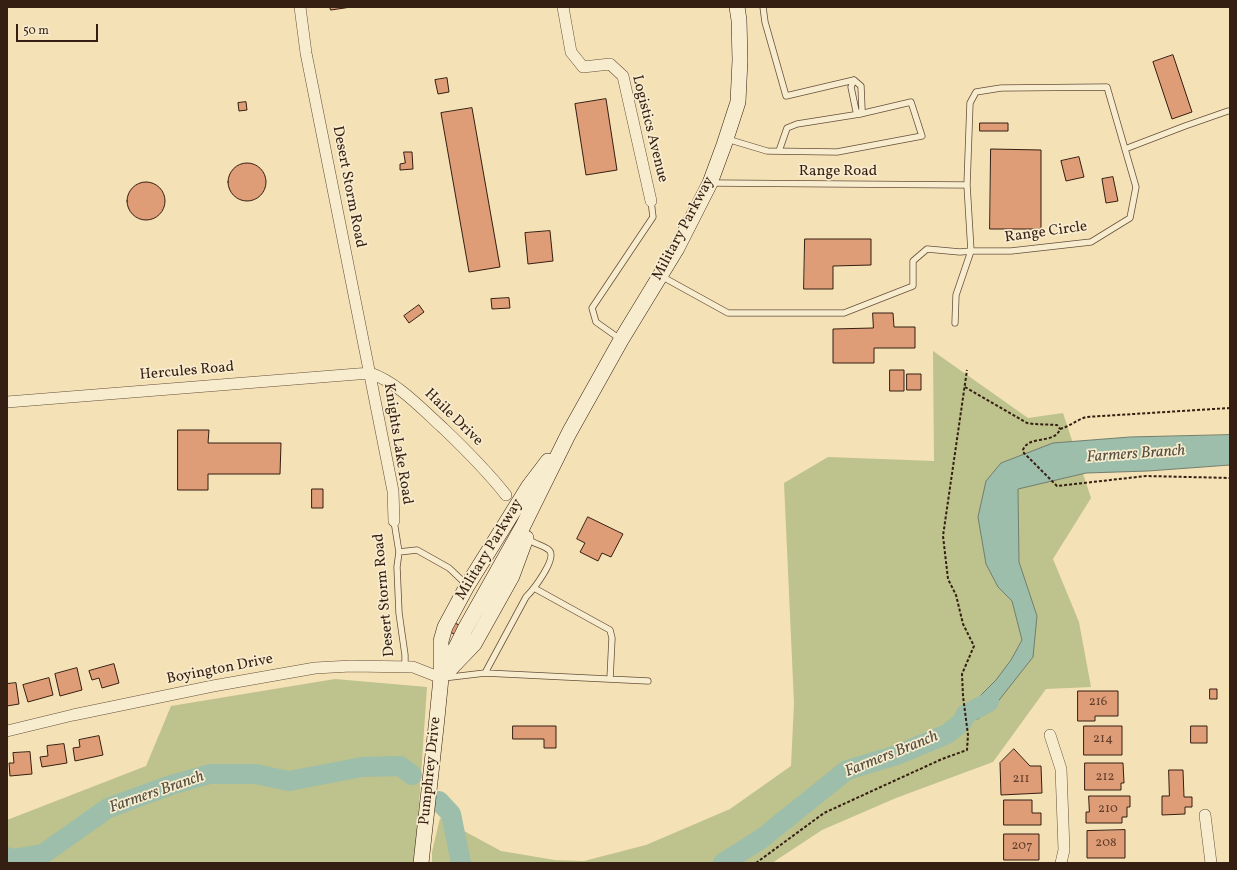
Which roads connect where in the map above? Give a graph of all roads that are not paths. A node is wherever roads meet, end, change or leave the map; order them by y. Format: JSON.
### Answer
{"nodes":[{"id":1,"x":300,"y":7,"type":"edge"},
{"id":2,"x":563,"y":7,"type":"edge"},
{"id":3,"x":737,"y":7,"type":"edge"},
{"id":4,"x":763,"y":7,"type":"edge"},
{"id":5,"x":854,"y":80,"type":"junction"},
{"id":6,"x":1228,"y":111,"type":"dead end"},
{"id":7,"x":860,"y":114,"type":"junction"},
{"id":8,"x":726,"y":139,"type":"junction"},
{"id":9,"x":1125,"y":149,"type":"junction"},
{"id":10,"x":779,"y":152,"type":"junction"},
{"id":11,"x":710,"y":183,"type":"junction"},
{"id":12,"x":966,"y":185,"type":"junction"},
{"id":13,"x":651,"y":201,"type":"joint"},
{"id":14,"x":971,"y":251,"type":"junction"},
{"id":15,"x":661,"y":276,"type":"junction"},
{"id":16,"x":955,"y":323,"type":"dead end"},
{"id":17,"x":621,"y":340,"type":"junction"},
{"id":18,"x":370,"y":373,"type":"junction"},
{"id":19,"x":7,"y":402,"type":"edge"},
{"id":20,"x":569,"y":433,"type":"junction"},
{"id":21,"x":506,"y":495,"type":"dead end"},
{"id":22,"x":394,"y":521,"type":"joint"},
{"id":23,"x":526,"y":538,"type":"junction"},
{"id":24,"x":399,"y":552,"type":"junction"},
{"id":25,"x":467,"y":586,"type":"junction"},
{"id":26,"x":534,"y":588,"type":"junction"},
{"id":27,"x":405,"y":667,"type":"junction"},
{"id":28,"x":485,"y":673,"type":"junction"},
{"id":29,"x":441,"y":678,"type":"junction"},
{"id":30,"x":610,"y":679,"type":"junction"},
{"id":31,"x":648,"y":681,"type":"dead end"},
{"id":32,"x":7,"y":731,"type":"edge"},
{"id":33,"x":1050,"y":735,"type":"dead end"},
{"id":34,"x":1205,"y":815,"type":"dead end"},
{"id":35,"x":421,"y":863,"type":"edge"},
{"id":36,"x":1061,"y":863,"type":"edge"},
{"id":37,"x":1211,"y":863,"type":"edge"}],
"edges":[{"from":1,"to":18,"type":"street","name":"Desert Storm Road"},
{"from":2,"to":13,"type":"street","name":"Logistics Avenue"},
{"from":3,"to":8,"type":"street","name":"Military Parkway"},
{"from":4,"to":5,"type":"lane"},
{"from":5,"to":7,"type":"lane"},
{"from":5,"to":7,"type":"lane"},
{"from":6,"to":9,"type":"lane"},
{"from":7,"to":10,"type":"lane"},
{"from":7,"to":10,"type":"lane"},
{"from":8,"to":10,"type":"lane"},
{"from":8,"to":11,"type":"street","name":"Military Parkway"},
{"from":9,"to":12,"type":"lane","name":"Range Circle"},
{"from":9,"to":14,"type":"lane","name":"Range Circle"},
{"from":11,"to":12,"type":"lane","name":"Range Road"},
{"from":11,"to":15,"type":"street","name":"Military Parkway"},
{"from":12,"to":14,"type":"lane","name":"Range Circle"},
{"from":13,"to":17,"type":"lane"},
{"from":14,"to":15,"type":"lane"},
{"from":14,"to":16,"type":"lane"},
{"from":15,"to":17,"type":"street","name":"Military Parkway"},
{"from":17,"to":20,"type":"street","name":"Military Parkway"},
{"from":18,"to":19,"type":"street","name":"Hercules Road"},
{"from":18,"to":21,"type":"street","name":"Haile Drive"},
{"from":18,"to":22,"type":"street","name":"Knights Lake Road"},
{"from":20,"to":23,"type":"street","name":"Military Parkway"},
{"from":20,"to":25,"type":"street","name":"Military Parkway"},
{"from":20,"to":29,"type":"street","name":"Military Parkway"},
{"from":22,"to":24,"type":"lane","name":"Desert Storm Road"},
{"from":23,"to":26,"type":"lane"},
{"from":23,"to":29,"type":"street","name":"Military Parkway"},
{"from":24,"to":25,"type":"lane"},
{"from":24,"to":27,"type":"lane","name":"Desert Storm Road"},
{"from":25,"to":29,"type":"street","name":"Military Parkway"},
{"from":26,"to":28,"type":"lane"},
{"from":26,"to":30,"type":"lane"},
{"from":27,"to":29,"type":"street","name":"Boyington Drive"},
{"from":27,"to":32,"type":"street","name":"Boyington Drive"},
{"from":28,"to":29,"type":"lane"},
{"from":28,"to":30,"type":"lane"},
{"from":29,"to":35,"type":"street","name":"Pumphrey Drive"},
{"from":30,"to":31,"type":"lane"},
{"from":33,"to":36,"type":"street"},
{"from":34,"to":37,"type":"street"}]}
